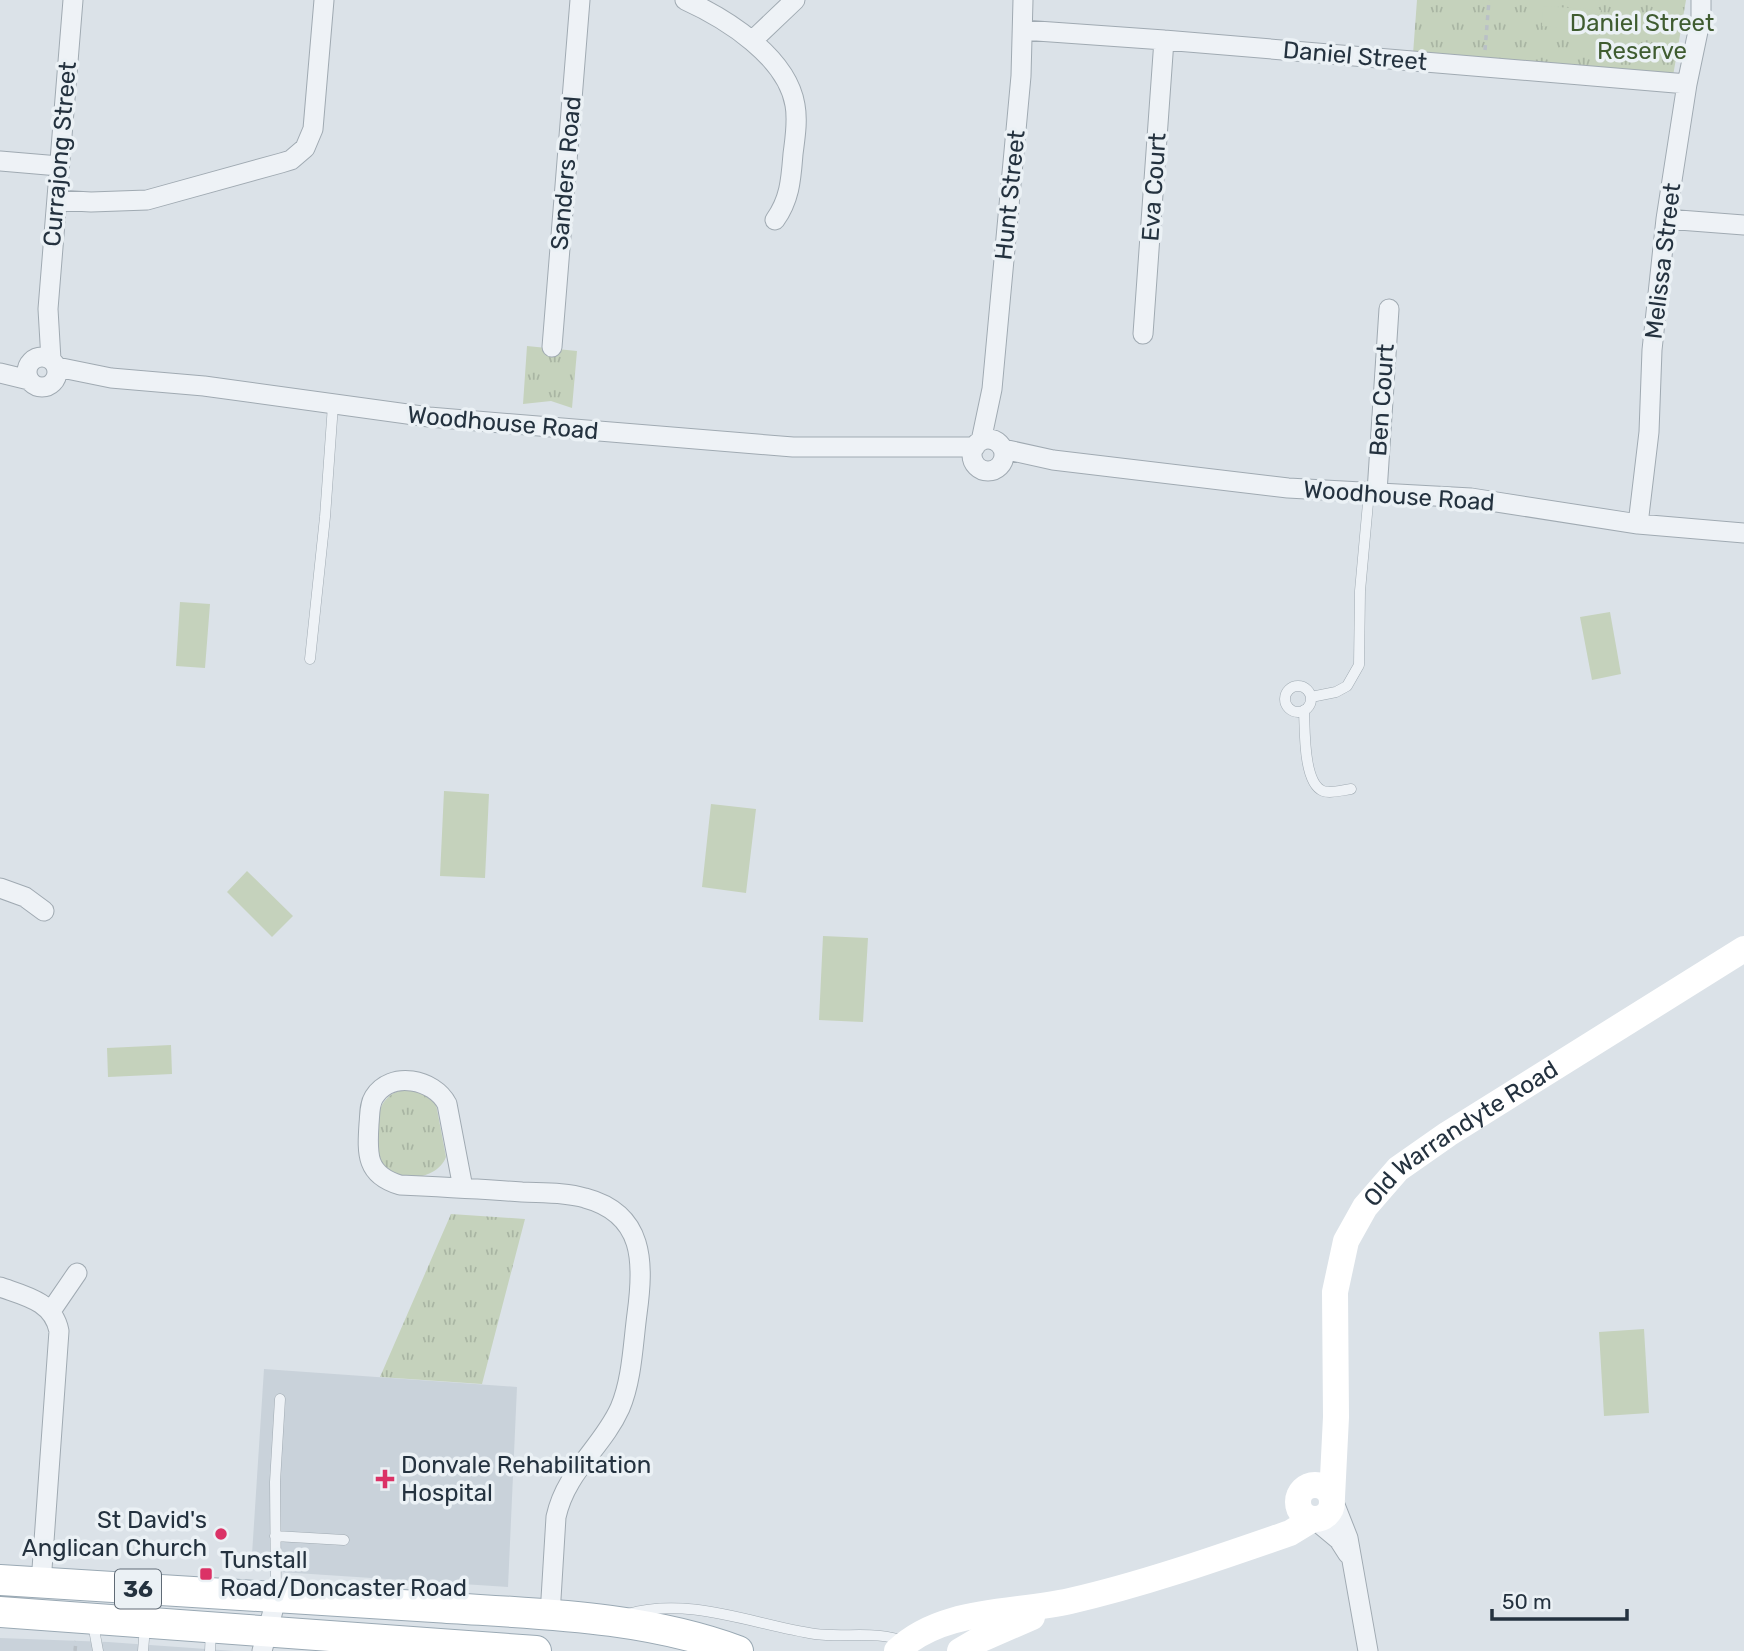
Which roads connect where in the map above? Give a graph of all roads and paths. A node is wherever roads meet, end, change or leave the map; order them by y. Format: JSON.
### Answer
{"nodes":[{"id":1,"x":73,"y":0,"type":"edge"},
{"id":2,"x":324,"y":0,"type":"edge"},
{"id":3,"x":580,"y":0,"type":"edge"},
{"id":4,"x":685,"y":0,"type":"edge"},
{"id":5,"x":795,"y":0,"type":"edge"},
{"id":6,"x":1023,"y":0,"type":"edge"},
{"id":7,"x":1489,"y":0,"type":"edge"},
{"id":8,"x":1702,"y":0,"type":"edge"},
{"id":9,"x":1023,"y":30,"type":"junction"},
{"id":10,"x":1164,"y":40,"type":"junction"},
{"id":11,"x":752,"y":41,"type":"junction"},
{"id":12,"x":1483,"y":67,"type":"junction"},
{"id":13,"x":1687,"y":84,"type":"junction"},
{"id":14,"x":0,"y":160,"type":"edge"},
{"id":15,"x":59,"y":166,"type":"junction"},
{"id":16,"x":57,"y":194,"type":"junction"},
{"id":17,"x":1666,"y":219,"type":"junction"},
{"id":18,"x":775,"y":220,"type":"dead end"},
{"id":19,"x":1744,"y":225,"type":"edge"},
{"id":20,"x":1389,"y":309,"type":"dead end"},
{"id":21,"x":1143,"y":334,"type":"dead end"},
{"id":22,"x":552,"y":346,"type":"dead end"},
{"id":23,"x":0,"y":365,"type":"edge"},
{"id":24,"x":42,"y":369,"type":"junction"},
{"id":25,"x":0,"y":373,"type":"edge"},
{"id":26,"x":333,"y":405,"type":"junction"},
{"id":27,"x":988,"y":452,"type":"junction"},
{"id":28,"x":1373,"y":492,"type":"junction"},
{"id":29,"x":1638,"y":524,"type":"junction"},
{"id":30,"x":1744,"y":533,"type":"edge"},
{"id":31,"x":310,"y":659,"type":"dead end"},
{"id":32,"x":1311,"y":698,"type":"junction"},
{"id":33,"x":1304,"y":710,"type":"junction"},
{"id":34,"x":1351,"y":789,"type":"dead end"},
{"id":35,"x":0,"y":888,"type":"edge"},
{"id":36,"x":44,"y":911,"type":"dead end"},
{"id":37,"x":1744,"y":949,"type":"edge"},
{"id":38,"x":463,"y":1188,"type":"junction"},
{"id":39,"x":77,"y":1273,"type":"dead end"},
{"id":40,"x":0,"y":1287,"type":"edge"},
{"id":41,"x":51,"y":1311,"type":"junction"},
{"id":42,"x":280,"y":1399,"type":"dead end"},
{"id":43,"x":1336,"y":1417,"type":"junction"},
{"id":44,"x":1301,"y":1494,"type":"junction"},
{"id":45,"x":1323,"y":1509,"type":"junction"},
{"id":46,"x":275,"y":1536,"type":"junction"},
{"id":47,"x":344,"y":1540,"type":"dead end"},
{"id":48,"x":1232,"y":1552,"type":"junction"},
{"id":49,"x":0,"y":1580,"type":"edge"},
{"id":50,"x":41,"y":1583,"type":"junction"},
{"id":51,"x":276,"y":1596,"type":"junction"},
{"id":52,"x":1069,"y":1601,"type":"junction"},
{"id":53,"x":0,"y":1612,"type":"edge"},
{"id":54,"x":550,"y":1615,"type":"junction"},
{"id":55,"x":608,"y":1620,"type":"junction"},
{"id":56,"x":84,"y":1629,"type":"junction"},
{"id":57,"x":144,"y":1636,"type":"edge"},
{"id":58,"x":211,"y":1639,"type":"edge"},
{"id":59,"x":274,"y":1641,"type":"edge"},
{"id":60,"x":500,"y":1647,"type":"junction"},
{"id":61,"x":907,"y":1648,"type":"edge"},
{"id":62,"x":730,"y":1649,"type":"edge"},
{"id":63,"x":75,"y":1651,"type":"edge"},
{"id":64,"x":98,"y":1651,"type":"edge"},
{"id":65,"x":460,"y":1651,"type":"edge"},
{"id":66,"x":536,"y":1651,"type":"edge"},
{"id":67,"x":960,"y":1651,"type":"edge"},
{"id":68,"x":1368,"y":1651,"type":"edge"}],
"edges":[{"from":1,"to":15,"type":"street","name":"Currajong Street"},
{"from":2,"to":16,"type":"street"},
{"from":3,"to":22,"type":"street","name":"Sanders Road"},
{"from":4,"to":11,"type":"street"},
{"from":5,"to":11,"type":"street"},
{"from":6,"to":9,"type":"street","name":"Hunt Street"},
{"from":7,"to":12,"type":"path"},
{"from":8,"to":13,"type":"street","name":"Melissa Street"},
{"from":9,"to":10,"type":"street","name":"Daniel Street"},
{"from":9,"to":27,"type":"street","name":"Hunt Street"},
{"from":10,"to":12,"type":"street","name":"Daniel Street"},
{"from":10,"to":21,"type":"street","name":"Eva Court"},
{"from":11,"to":18,"type":"street"},
{"from":12,"to":13,"type":"street","name":"Daniel Street"},
{"from":13,"to":17,"type":"street","name":"Melissa Street"},
{"from":14,"to":15,"type":"street"},
{"from":15,"to":16,"type":"street","name":"Currajong Street"},
{"from":16,"to":24,"type":"street","name":"Currajong Street"},
{"from":17,"to":19,"type":"street"},
{"from":17,"to":29,"type":"street","name":"Melissa Street"},
{"from":20,"to":28,"type":"street","name":"Ben Court"},
{"from":23,"to":24,"type":"street","name":"Woodhouse Road"},
{"from":24,"to":25,"type":"street","name":"Woodhouse Road"},
{"from":24,"to":26,"type":"street","name":"Woodhouse Road"},
{"from":26,"to":27,"type":"street","name":"Woodhouse Road"},
{"from":26,"to":31,"type":"lane"},
{"from":27,"to":28,"type":"street","name":"Woodhouse Road"},
{"from":28,"to":29,"type":"street","name":"Woodhouse Road"},
{"from":28,"to":32,"type":"lane"},
{"from":29,"to":30,"type":"street","name":"Woodhouse Road"},
{"from":32,"to":33,"type":"lane"},
{"from":32,"to":33,"type":"lane"},
{"from":33,"to":34,"type":"lane"},
{"from":35,"to":36,"type":"street"},
{"from":37,"to":43,"type":"main road","name":"Old Warrandyte Road"},
{"from":38,"to":38,"type":"street"},
{"from":38,"to":54,"type":"street"},
{"from":39,"to":41,"type":"street"},
{"from":40,"to":41,"type":"street"},
{"from":41,"to":50,"type":"street"},
{"from":42,"to":46,"type":"lane"},
{"from":43,"to":44,"type":"main road","name":"Old Warrandyte Road"},
{"from":43,"to":45,"type":"main road","name":"Old Warrandyte Road"},
{"from":44,"to":45,"type":"main road"},
{"from":44,"to":48,"type":"main road","name":"Old Warrandyte Road"},
{"from":45,"to":48,"type":"main road","name":"Old Warrandyte Road"},
{"from":45,"to":68,"type":"street"},
{"from":46,"to":47,"type":"lane"},
{"from":46,"to":51,"type":"lane"},
{"from":48,"to":52,"type":"main road","name":"Old Warrandyte Road"},
{"from":49,"to":50,"type":"main road","number":"36"},
{"from":50,"to":51,"type":"main road","number":"36"},
{"from":51,"to":54,"type":"main road","number":"36"},
{"from":51,"to":59,"type":"street"},
{"from":52,"to":61,"type":"main road","name":"Old Warrandyte Road"},
{"from":52,"to":67,"type":"main road","name":"Old Warrandyte Road"},
{"from":53,"to":56,"type":"main road","number":"36"},
{"from":54,"to":55,"type":"main road","number":"36"},
{"from":55,"to":61,"type":"lane","name":"Old Warrandyte Road"},
{"from":55,"to":62,"type":"main road","number":"36"},
{"from":56,"to":57,"type":"main road","number":"36"},
{"from":56,"to":63,"type":"path"},
{"from":56,"to":64,"type":"lane"},
{"from":57,"to":58,"type":"main road","number":"36"},
{"from":58,"to":59,"type":"main road","number":"36"},
{"from":59,"to":60,"type":"main road","number":"36"},
{"from":60,"to":65,"type":"street"},
{"from":60,"to":66,"type":"main road","number":"36"}]}
